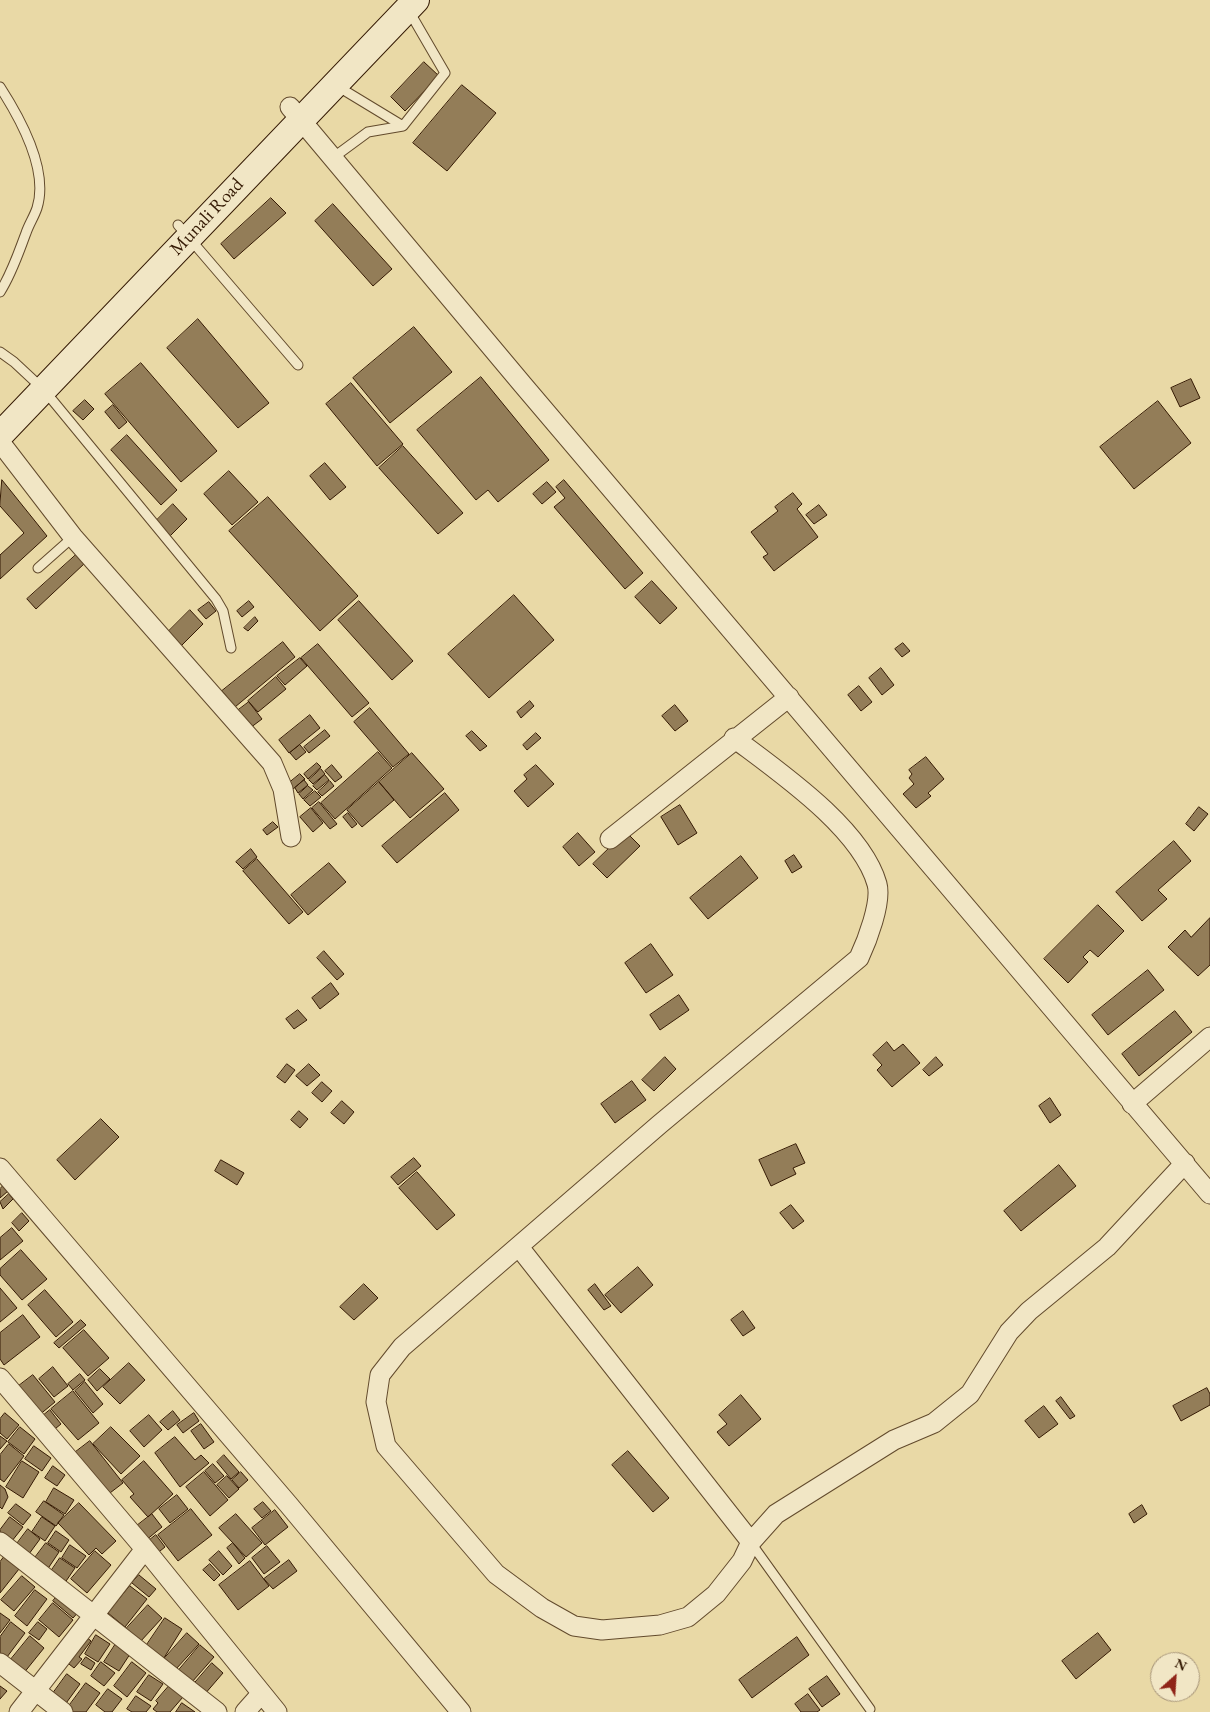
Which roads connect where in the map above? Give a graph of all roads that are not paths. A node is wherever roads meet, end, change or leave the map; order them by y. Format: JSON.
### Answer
{"nodes":[{"id":1,"x":406,"y":3,"type":"edge"},
{"id":2,"x":334,"y":84,"type":"junction"},
{"id":3,"x":0,"y":87,"type":"edge"},
{"id":4,"x":296,"y":113,"type":"junction"},
{"id":5,"x":403,"y":126,"type":"junction"},
{"id":6,"x":334,"y":157,"type":"junction"},
{"id":7,"x":183,"y":231,"type":"junction"},
{"id":8,"x":0,"y":292,"type":"edge"},
{"id":9,"x":0,"y":352,"type":"edge"},
{"id":10,"x":298,"y":365,"type":"dead end"},
{"id":11,"x":38,"y":384,"type":"junction"},
{"id":12,"x":0,"y":411,"type":"edge"},
{"id":13,"x":0,"y":435,"type":"edge"},
{"id":14,"x":0,"y":442,"type":"edge"},
{"id":15,"x":73,"y":537,"type":"junction"},
{"id":16,"x":38,"y":568,"type":"dead end"},
{"id":17,"x":231,"y":648,"type":"dead end"},
{"id":18,"x":789,"y":697,"type":"junction"},
{"id":19,"x":734,"y":738,"type":"junction"},
{"id":20,"x":292,"y":837,"type":"dead end"},
{"id":21,"x":610,"y":839,"type":"dead end"},
{"id":22,"x":1210,"y":1037,"type":"edge"},
{"id":23,"x":1132,"y":1104,"type":"junction"},
{"id":24,"x":1185,"y":1163,"type":"junction"},
{"id":25,"x":0,"y":1168,"type":"edge"},
{"id":26,"x":1210,"y":1194,"type":"edge"},
{"id":27,"x":519,"y":1247,"type":"junction"},
{"id":28,"x":0,"y":1378,"type":"edge"},
{"id":29,"x":0,"y":1542,"type":"edge"},
{"id":30,"x":751,"y":1542,"type":"junction"},
{"id":31,"x":144,"y":1549,"type":"junction"},
{"id":32,"x":94,"y":1614,"type":"junction"},
{"id":33,"x":0,"y":1664,"type":"edge"},
{"id":34,"x":35,"y":1691,"type":"junction"},
{"id":35,"x":261,"y":1694,"type":"junction"},
{"id":36,"x":870,"y":1709,"type":"dead end"},
{"id":37,"x":19,"y":1712,"type":"edge"},
{"id":38,"x":63,"y":1712,"type":"edge"},
{"id":39,"x":217,"y":1712,"type":"edge"},
{"id":40,"x":245,"y":1712,"type":"edge"},
{"id":41,"x":277,"y":1712,"type":"edge"},
{"id":42,"x":461,"y":1712,"type":"edge"}],
"edges":[{"from":1,"to":2,"type":"main road","name":"Munali Road"},
{"from":1,"to":4,"type":"main road","name":"Munali Road"},
{"from":1,"to":5,"type":"lane"},
{"from":2,"to":4,"type":"main road","name":"Munali Road"},
{"from":2,"to":5,"type":"lane"},
{"from":3,"to":8,"type":"lane"},
{"from":4,"to":6,"type":"street"},
{"from":4,"to":7,"type":"main road","name":"Munali Road"},
{"from":5,"to":6,"type":"lane"},
{"from":6,"to":18,"type":"street"},
{"from":7,"to":10,"type":"lane"},
{"from":7,"to":11,"type":"main road","name":"Munali Road"},
{"from":9,"to":11,"type":"lane"},
{"from":11,"to":12,"type":"main road","name":"Munali Road"},
{"from":11,"to":13,"type":"main road","name":"Munali Road"},
{"from":11,"to":17,"type":"lane"},
{"from":14,"to":15,"type":"street"},
{"from":15,"to":16,"type":"lane"},
{"from":15,"to":20,"type":"street"},
{"from":18,"to":19,"type":"street"},
{"from":18,"to":23,"type":"street"},
{"from":19,"to":21,"type":"street"},
{"from":19,"to":27,"type":"street"},
{"from":22,"to":23,"type":"street"},
{"from":23,"to":24,"type":"street"},
{"from":24,"to":26,"type":"street"},
{"from":24,"to":30,"type":"street"},
{"from":25,"to":42,"type":"street"},
{"from":27,"to":30,"type":"street"},
{"from":27,"to":30,"type":"street"},
{"from":28,"to":31,"type":"street"},
{"from":29,"to":32,"type":"street"},
{"from":30,"to":36,"type":"lane"},
{"from":31,"to":32,"type":"street"},
{"from":31,"to":35,"type":"street"},
{"from":32,"to":34,"type":"street"},
{"from":32,"to":39,"type":"street"},
{"from":33,"to":34,"type":"street"},
{"from":34,"to":37,"type":"street"},
{"from":34,"to":38,"type":"street"},
{"from":35,"to":40,"type":"street"},
{"from":35,"to":41,"type":"street"}]}
